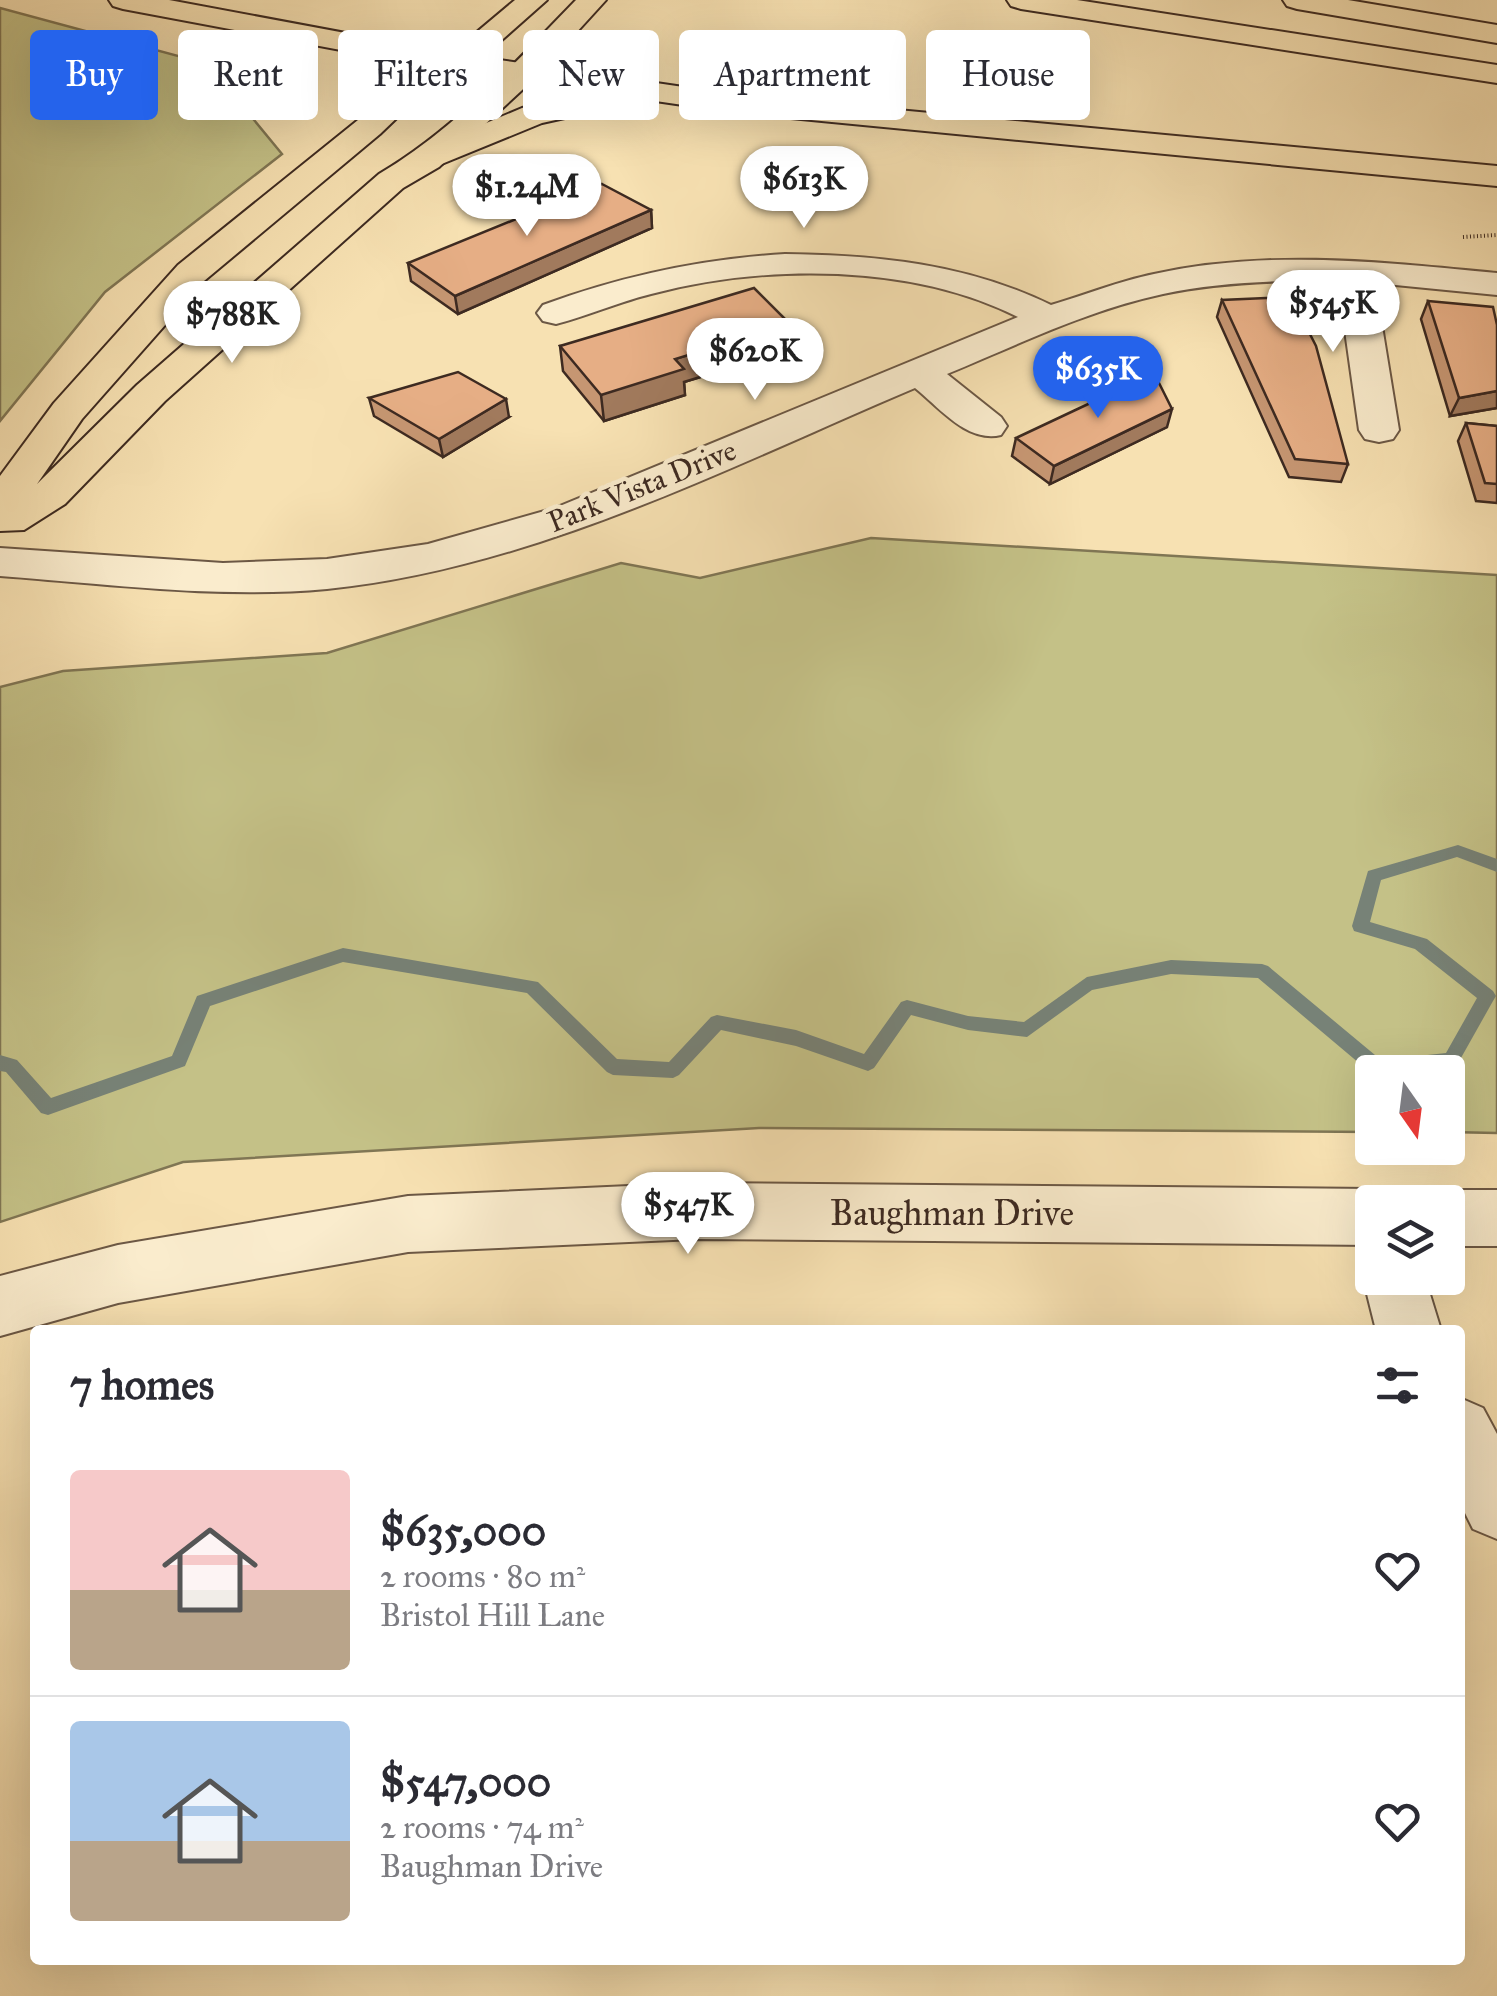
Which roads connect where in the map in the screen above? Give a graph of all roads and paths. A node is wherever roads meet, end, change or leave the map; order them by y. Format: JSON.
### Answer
{"nodes":[{"id":1,"x":124,"y":0,"type":"edge"},
{"id":2,"x":534,"y":0,"type":"edge"},
{"id":3,"x":592,"y":0,"type":"edge"},
{"id":4,"x":1021,"y":0,"type":"edge"},
{"id":5,"x":1297,"y":0,"type":"edge"},
{"id":6,"x":498,"y":30,"type":"edge"},
{"id":7,"x":563,"y":30,"type":"edge"},
{"id":8,"x":1497,"y":34,"type":"edge"},
{"id":9,"x":338,"y":40,"type":"edge"},
{"id":10,"x":503,"y":69,"type":"edge"},
{"id":11,"x":523,"y":72,"type":"joint"},
{"id":12,"x":1497,"y":74,"type":"edge"},
{"id":13,"x":679,"y":101,"type":"edge"},
{"id":14,"x":376,"y":120,"type":"edge"},
{"id":15,"x":906,"y":120,"type":"edge"},
{"id":16,"x":427,"y":160,"type":"junction"},
{"id":17,"x":1497,"y":176,"type":"edge"},
{"id":18,"x":1354,"y":270,"type":"junction"},
{"id":19,"x":1497,"y":284,"type":"edge"},
{"id":20,"x":556,"y":314,"type":"dead end"},
{"id":21,"x":1048,"y":318,"type":"junction"},
{"id":22,"x":920,"y":372,"type":"junction"},
{"id":23,"x":987,"y":426,"type":"dead end"},
{"id":24,"x":1379,"y":430,"type":"dead end"},
{"id":25,"x":4,"y":527,"type":"edge"},
{"id":26,"x":0,"y":562,"type":"edge"},
{"id":27,"x":1355,"y":1217,"type":"edge"},
{"id":28,"x":1465,"y":1218,"type":"edge"},
{"id":29,"x":1497,"y":1218,"type":"edge"},
{"id":30,"x":1397,"y":1295,"type":"edge"},
{"id":31,"x":0,"y":1306,"type":"edge"},
{"id":32,"x":1406,"y":1325,"type":"edge"},
{"id":33,"x":1465,"y":1442,"type":"edge"},
{"id":34,"x":1497,"y":1505,"type":"edge"}],
"edges":[{"from":1,"to":9,"type":"main road"},
{"from":2,"to":6,"type":"main road"},
{"from":3,"to":7,"type":"main road"},
{"from":4,"to":12,"type":"main road"},
{"from":5,"to":8,"type":"main road"},
{"from":10,"to":11,"type":"main road"},
{"from":11,"to":16,"type":"main road"},
{"from":13,"to":16,"type":"main road"},
{"from":14,"to":25,"type":"main road"},
{"from":15,"to":17,"type":"main road"},
{"from":16,"to":25,"type":"main road"},
{"from":18,"to":19,"type":"street","name":"Park Vista Drive"},
{"from":18,"to":21,"type":"street","name":"Park Vista Drive"},
{"from":18,"to":24,"type":"street"},
{"from":20,"to":21,"type":"street"},
{"from":21,"to":22,"type":"street","name":"Park Vista Drive"},
{"from":22,"to":23,"type":"street"},
{"from":22,"to":26,"type":"street","name":"Park Vista Drive"},
{"from":27,"to":31,"type":"street","name":"Baughman Drive"},
{"from":28,"to":29,"type":"street"},
{"from":30,"to":32,"type":"street"},
{"from":33,"to":34,"type":"street"}]}
